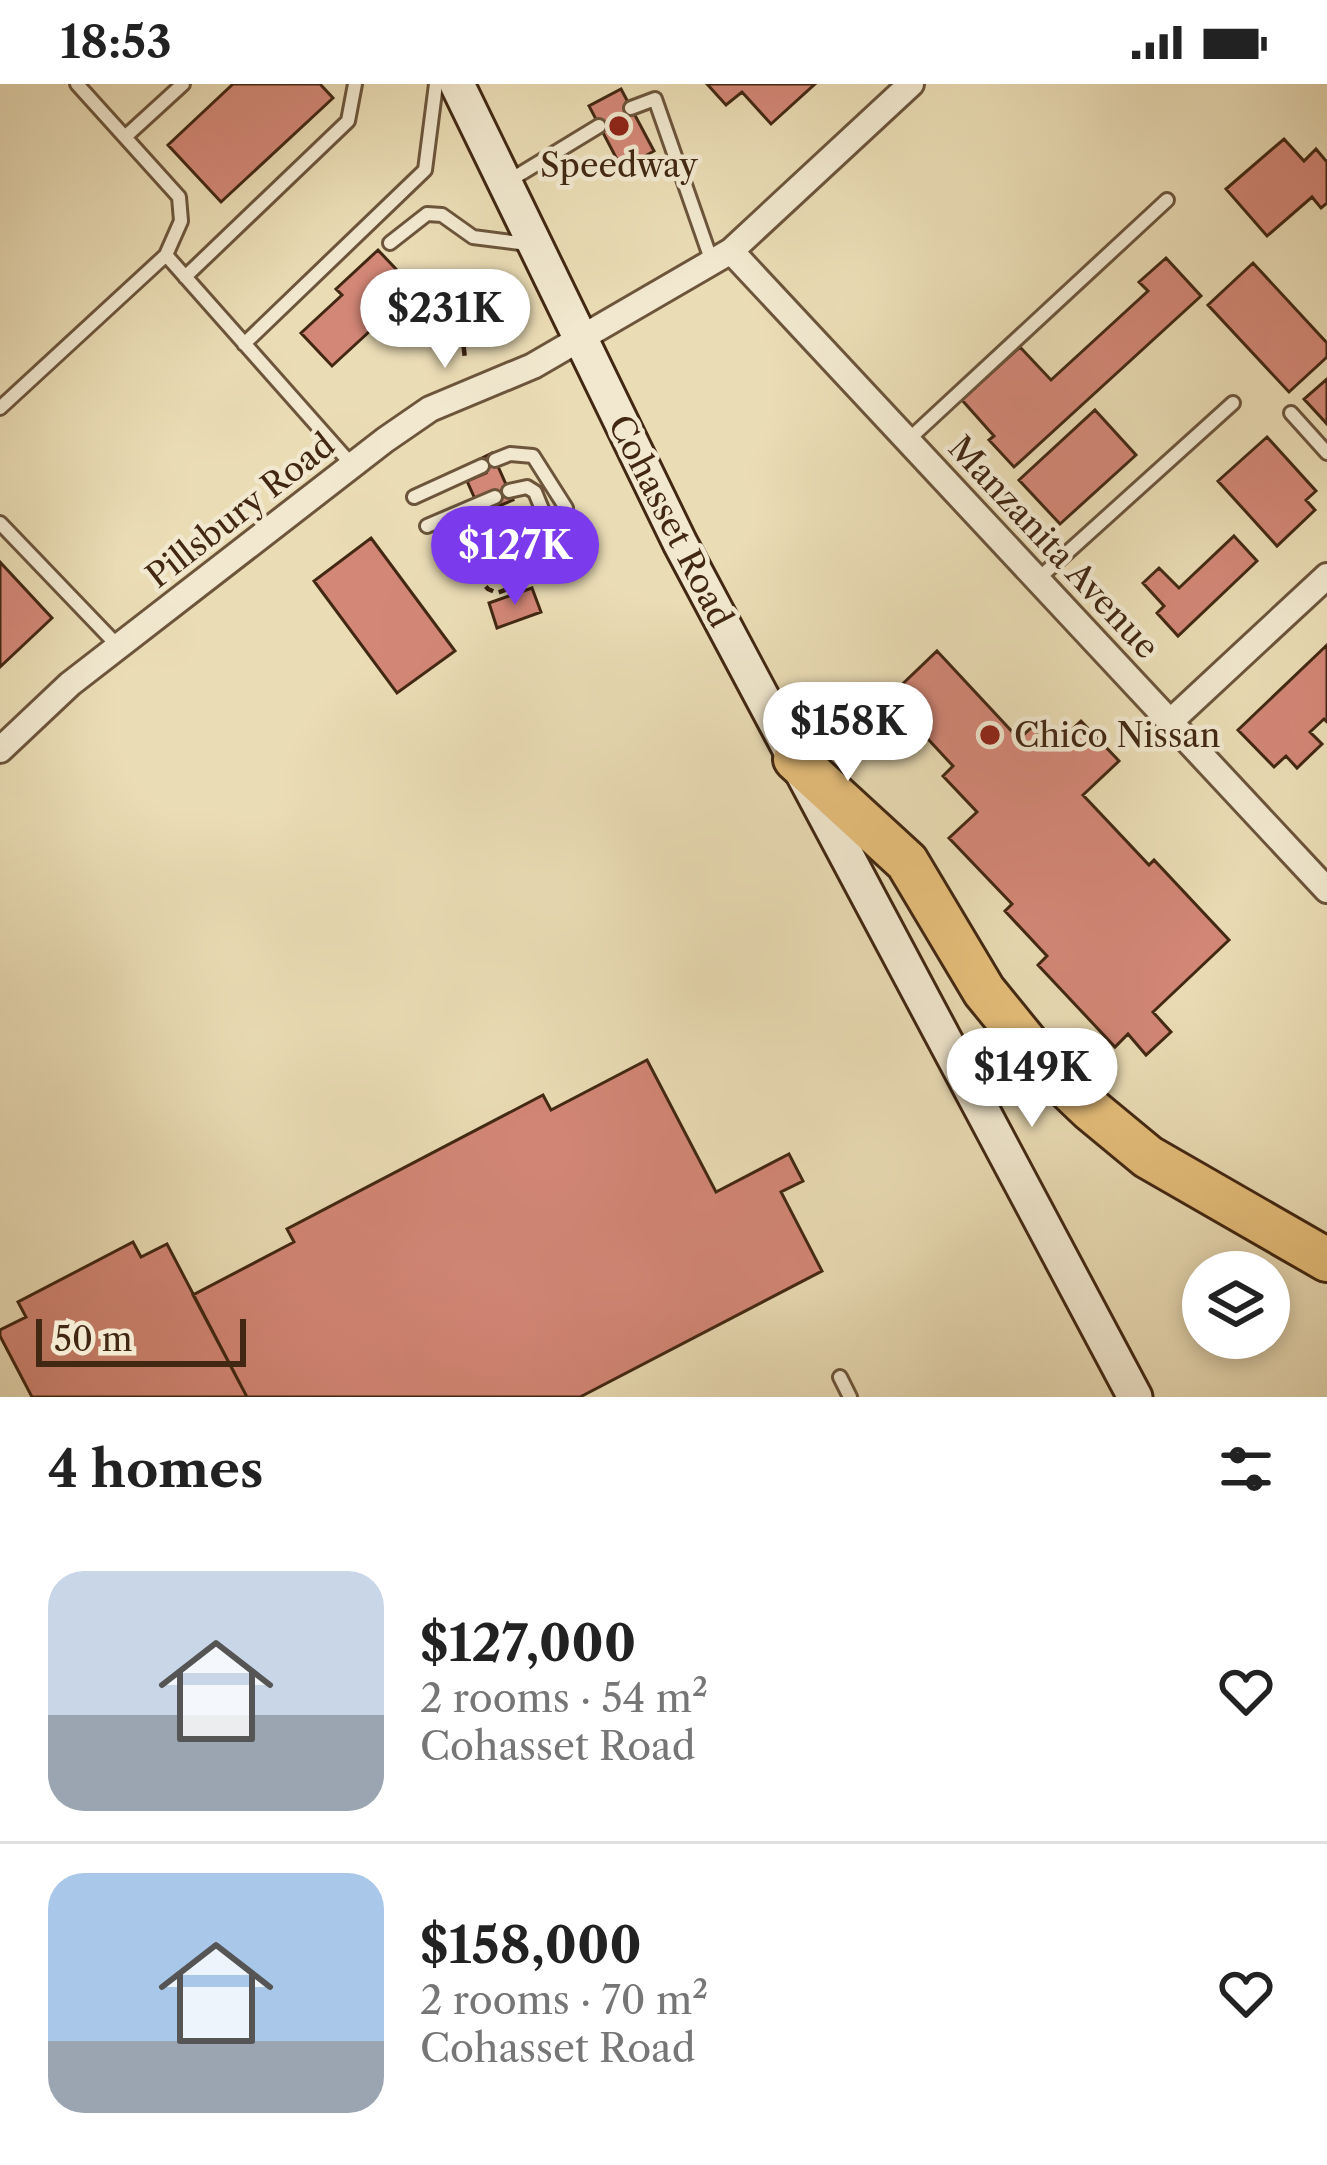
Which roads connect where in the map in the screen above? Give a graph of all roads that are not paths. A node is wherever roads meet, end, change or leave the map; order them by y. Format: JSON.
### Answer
{"nodes":[{"id":1,"x":77,"y":84,"type":"edge"},
{"id":2,"x":183,"y":84,"type":"edge"},
{"id":3,"x":355,"y":84,"type":"edge"},
{"id":4,"x":436,"y":84,"type":"edge"},
{"id":5,"x":457,"y":84,"type":"edge"},
{"id":6,"x":911,"y":84,"type":"edge"},
{"id":7,"x":631,"y":108,"type":"dead end"},
{"id":8,"x":599,"y":126,"type":"dead end"},
{"id":9,"x":124,"y":137,"type":"junction"},
{"id":10,"x":506,"y":182,"type":"junction"},
{"id":11,"x":1167,"y":200,"type":"dead end"},
{"id":12,"x":390,"y":243,"type":"dead end"},
{"id":13,"x":537,"y":245,"type":"junction"},
{"id":14,"x":166,"y":255,"type":"junction"},
{"id":15,"x":722,"y":257,"type":"junction"},
{"id":16,"x":185,"y":277,"type":"junction"},
{"id":17,"x":580,"y":337,"type":"junction"},
{"id":18,"x":244,"y":344,"type":"junction"},
{"id":19,"x":1233,"y":403,"type":"dead end"},
{"id":20,"x":0,"y":409,"type":"edge"},
{"id":21,"x":1291,"y":413,"type":"dead end"},
{"id":22,"x":908,"y":440,"type":"junction"},
{"id":23,"x":1327,"y":453,"type":"edge"},
{"id":24,"x":352,"y":466,"type":"junction"},
{"id":25,"x":509,"y":491,"type":"dead end"},
{"id":26,"x":414,"y":497,"type":"dead end"},
{"id":27,"x":495,"y":497,"type":"dead end"},
{"id":28,"x":0,"y":523,"type":"edge"},
{"id":29,"x":427,"y":526,"type":"dead end"},
{"id":30,"x":1327,"y":577,"type":"edge"},
{"id":31,"x":1039,"y":579,"type":"junction"},
{"id":32,"x":118,"y":646,"type":"junction"},
{"id":33,"x":1171,"y":721,"type":"junction"},
{"id":34,"x":0,"y":750,"type":"edge"},
{"id":35,"x":795,"y":759,"type":"junction"},
{"id":36,"x":1327,"y":890,"type":"edge"},
{"id":37,"x":1327,"y":1260,"type":"edge"},
{"id":38,"x":840,"y":1377,"type":"dead end"},
{"id":39,"x":850,"y":1397,"type":"edge"},
{"id":40,"x":1135,"y":1397,"type":"edge"}],
"edges":[{"from":1,"to":9,"type":"lane"},
{"from":2,"to":9,"type":"lane"},
{"from":3,"to":16,"type":"lane"},
{"from":4,"to":18,"type":"lane"},
{"from":5,"to":10,"type":"main road","name":"Cohasset Road"},
{"from":6,"to":15,"type":"street","name":"Pillsbury Road"},
{"from":7,"to":15,"type":"lane"},
{"from":8,"to":10,"type":"lane"},
{"from":9,"to":14,"type":"lane"},
{"from":10,"to":13,"type":"main road","name":"Cohasset Road"},
{"from":11,"to":22,"type":"lane"},
{"from":12,"to":13,"type":"lane"},
{"from":13,"to":17,"type":"main road","name":"Cohasset Road"},
{"from":14,"to":16,"type":"lane"},
{"from":14,"to":20,"type":"lane"},
{"from":15,"to":17,"type":"street","name":"Pillsbury Road"},
{"from":15,"to":22,"type":"street","name":"Manzanita Avenue"},
{"from":16,"to":18,"type":"lane"},
{"from":17,"to":24,"type":"street","name":"Pillsbury Road"},
{"from":17,"to":35,"type":"main road","name":"Cohasset Road"},
{"from":18,"to":24,"type":"lane"},
{"from":19,"to":31,"type":"lane"},
{"from":21,"to":23,"type":"lane"},
{"from":22,"to":31,"type":"street","name":"Manzanita Avenue"},
{"from":24,"to":32,"type":"street","name":"Pillsbury Road"},
{"from":25,"to":26,"type":"lane"},
{"from":27,"to":29,"type":"lane"},
{"from":28,"to":32,"type":"lane"},
{"from":30,"to":33,"type":"street"},
{"from":31,"to":33,"type":"street","name":"Manzanita Avenue"},
{"from":32,"to":34,"type":"street","name":"Pillsbury Road"},
{"from":33,"to":36,"type":"street","name":"Manzanita Avenue"},
{"from":35,"to":37,"type":"highway"},
{"from":35,"to":40,"type":"main road","name":"Cohasset Road"},
{"from":38,"to":39,"type":"lane"}]}
